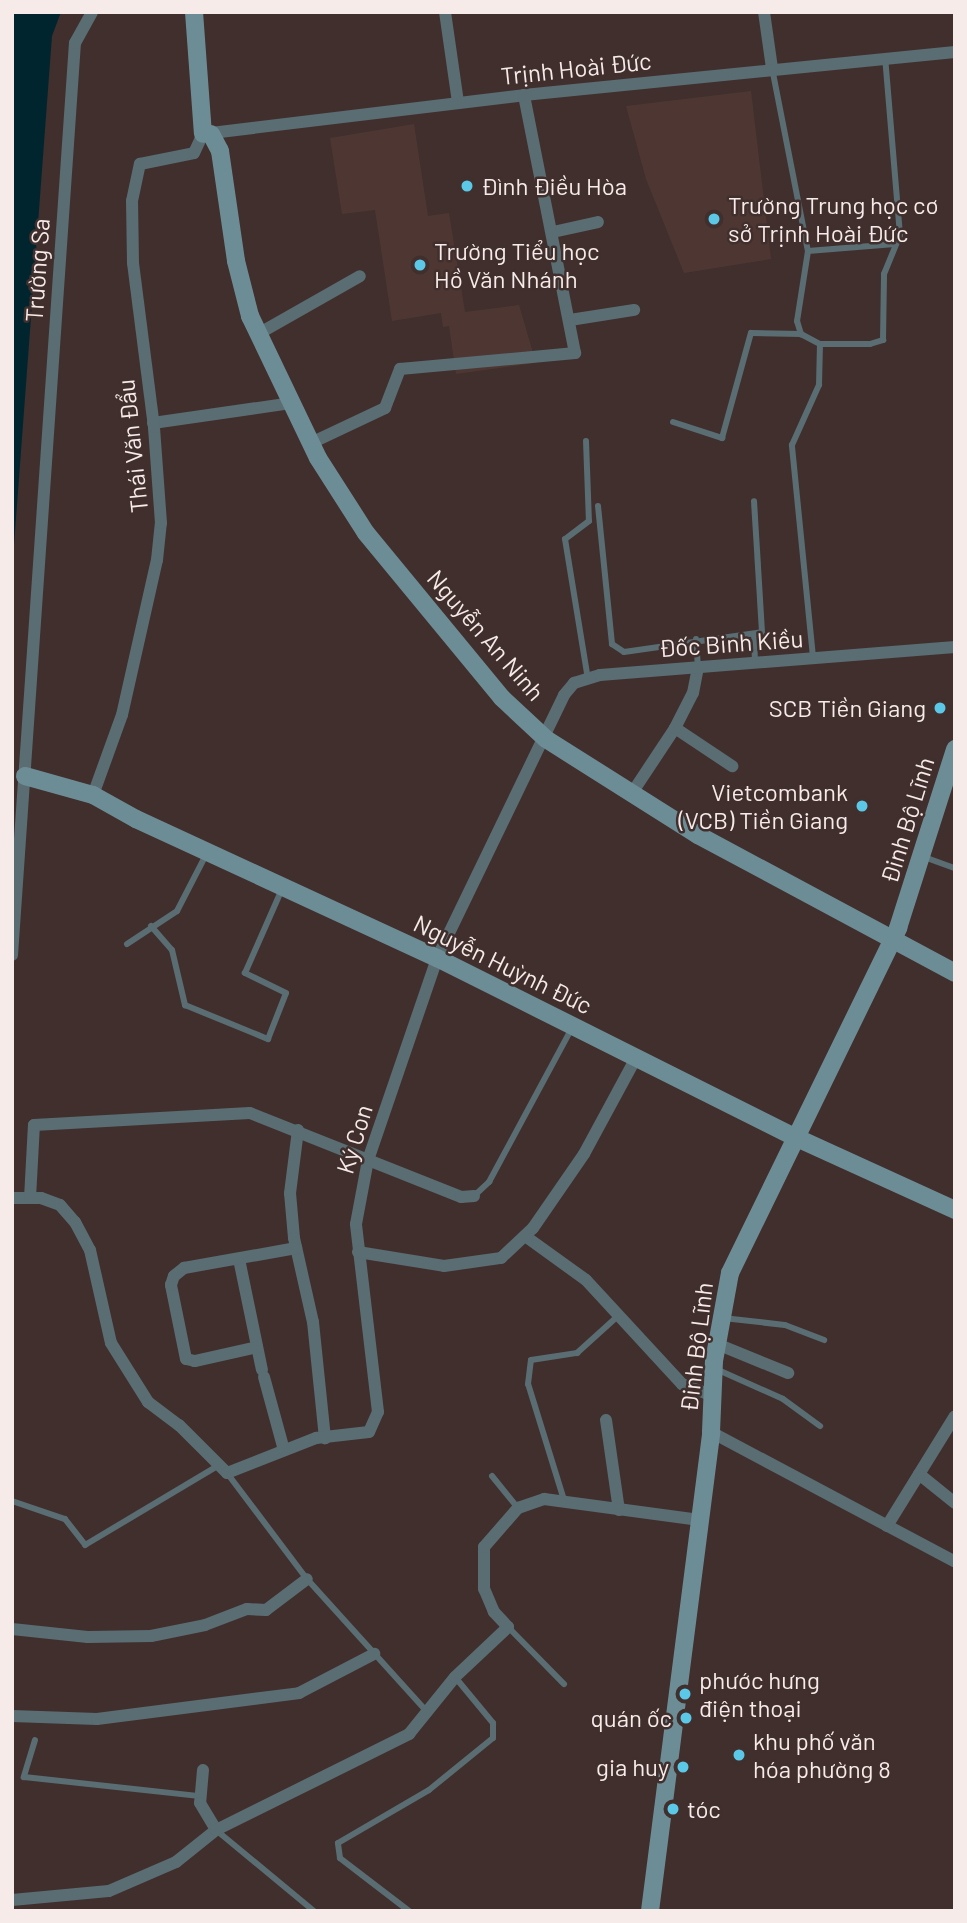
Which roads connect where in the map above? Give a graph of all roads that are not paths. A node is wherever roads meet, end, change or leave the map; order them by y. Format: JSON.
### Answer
{"nodes":[{"id":1,"x":92,"y":12,"type":"edge"},
{"id":2,"x":194,"y":12,"type":"edge"},
{"id":3,"x":445,"y":12,"type":"edge"},
{"id":4,"x":764,"y":12,"type":"edge"},
{"id":5,"x":955,"y":52,"type":"edge"},
{"id":6,"x":885,"y":58,"type":"junction"},
{"id":7,"x":772,"y":68,"type":"junction"},
{"id":8,"x":524,"y":95,"type":"junction"},
{"id":9,"x":457,"y":102,"type":"junction"},
{"id":10,"x":207,"y":134,"type":"junction"},
{"id":11,"x":598,"y":222,"type":"dead end"},
{"id":12,"x":553,"y":232,"type":"junction"},
{"id":13,"x":895,"y":244,"type":"junction"},
{"id":14,"x":808,"y":251,"type":"junction"},
{"id":15,"x":360,"y":275,"type":"dead end"},
{"id":16,"x":634,"y":310,"type":"dead end"},
{"id":17,"x":570,"y":320,"type":"junction"},
{"id":18,"x":258,"y":334,"type":"junction"},
{"id":19,"x":801,"y":334,"type":"junction"},
{"id":20,"x":820,"y":344,"type":"junction"},
{"id":21,"x":291,"y":403,"type":"junction"},
{"id":22,"x":673,"y":422,"type":"dead end"},
{"id":23,"x":153,"y":423,"type":"junction"},
{"id":24,"x":586,"y":441,"type":"dead end"},
{"id":25,"x":310,"y":443,"type":"junction"},
{"id":26,"x":754,"y":501,"type":"dead end"},
{"id":27,"x":598,"y":506,"type":"dead end"},
{"id":28,"x":754,"y":634,"type":"junction"},
{"id":29,"x":696,"y":639,"type":"junction"},
{"id":30,"x":955,"y":647,"type":"edge"},
{"id":31,"x":813,"y":658,"type":"junction"},
{"id":32,"x":755,"y":662,"type":"junction"},
{"id":33,"x":698,"y":667,"type":"junction"},
{"id":34,"x":588,"y":679,"type":"junction"},
{"id":35,"x":675,"y":728,"type":"junction"},
{"id":36,"x":546,"y":739,"type":"junction"},
{"id":37,"x":955,"y":749,"type":"edge"},
{"id":38,"x":732,"y":766,"type":"dead end"},
{"id":39,"x":25,"y":776,"type":"junction"},
{"id":40,"x":632,"y":793,"type":"junction"},
{"id":41,"x":93,"y":795,"type":"junction"},
{"id":42,"x":208,"y":851,"type":"junction"},
{"id":43,"x":922,"y":856,"type":"junction"},
{"id":44,"x":955,"y":868,"type":"edge"},
{"id":45,"x":284,"y":886,"type":"junction"},
{"id":46,"x":151,"y":926,"type":"junction"},
{"id":47,"x":890,"y":942,"type":"junction"},
{"id":48,"x":127,"y":944,"type":"dead end"},
{"id":49,"x":12,"y":955,"type":"edge"},
{"id":50,"x":437,"y":958,"type":"junction"},
{"id":51,"x":955,"y":973,"type":"edge"},
{"id":52,"x":573,"y":1026,"type":"junction"},
{"id":53,"x":636,"y":1058,"type":"junction"},
{"id":54,"x":298,"y":1130,"type":"junction"},
{"id":55,"x":797,"y":1138,"type":"junction"},
{"id":56,"x":368,"y":1160,"type":"junction"},
{"id":57,"x":474,"y":1196,"type":"joint"},
{"id":58,"x":12,"y":1198,"type":"edge"},
{"id":59,"x":30,"y":1198,"type":"junction"},
{"id":60,"x":955,"y":1210,"type":"edge"},
{"id":61,"x":524,"y":1237,"type":"junction"},
{"id":62,"x":296,"y":1248,"type":"junction"},
{"id":63,"x":358,"y":1252,"type":"junction"},
{"id":64,"x":239,"y":1259,"type":"junction"},
{"id":65,"x":619,"y":1315,"type":"junction"},
{"id":66,"x":721,"y":1318,"type":"junction"},
{"id":67,"x":824,"y":1340,"type":"dead end"},
{"id":68,"x":717,"y":1344,"type":"junction"},
{"id":69,"x":257,"y":1347,"type":"junction"},
{"id":70,"x":714,"y":1368,"type":"junction"},
{"id":71,"x":788,"y":1373,"type":"dead end"},
{"id":72,"x":713,"y":1396,"type":"junction"},
{"id":73,"x":955,"y":1416,"type":"edge"},
{"id":74,"x":606,"y":1420,"type":"dead end"},
{"id":75,"x":820,"y":1426,"type":"dead end"},
{"id":76,"x":710,"y":1432,"type":"junction"},
{"id":77,"x":325,"y":1438,"type":"junction"},
{"id":78,"x":284,"y":1450,"type":"junction"},
{"id":79,"x":224,"y":1468,"type":"junction"},
{"id":80,"x":919,"y":1474,"type":"junction"},
{"id":81,"x":492,"y":1476,"type":"dead end"},
{"id":82,"x":12,"y":1501,"type":"edge"},
{"id":83,"x":565,"y":1502,"type":"junction"},
{"id":84,"x":955,"y":1503,"type":"edge"},
{"id":85,"x":518,"y":1508,"type":"junction"},
{"id":86,"x":619,"y":1510,"type":"junction"},
{"id":87,"x":700,"y":1520,"type":"junction"},
{"id":88,"x":887,"y":1526,"type":"junction"},
{"id":89,"x":955,"y":1562,"type":"edge"},
{"id":90,"x":307,"y":1579,"type":"junction"},
{"id":91,"x":508,"y":1627,"type":"junction"},
{"id":92,"x":12,"y":1629,"type":"edge"},
{"id":93,"x":374,"y":1654,"type":"junction"},
{"id":94,"x":455,"y":1677,"type":"junction"},
{"id":95,"x":564,"y":1684,"type":"dead end"},
{"id":96,"x":427,"y":1712,"type":"junction"},
{"id":97,"x":12,"y":1716,"type":"edge"},
{"id":98,"x":35,"y":1740,"type":"dead end"},
{"id":99,"x":203,"y":1770,"type":"dead end"},
{"id":100,"x":200,"y":1796,"type":"junction"},
{"id":101,"x":216,"y":1830,"type":"junction"},
{"id":102,"x":12,"y":1900,"type":"edge"},
{"id":103,"x":314,"y":1911,"type":"edge"},
{"id":104,"x":409,"y":1911,"type":"edge"},
{"id":105,"x":650,"y":1911,"type":"edge"}],
"edges":[{"from":1,"to":39,"type":"street","name":"Trường Sa"},
{"from":2,"to":10,"type":"street","name":"Nguyễn An Ninh"},
{"from":3,"to":9,"type":"street"},
{"from":4,"to":7,"type":"street"},
{"from":5,"to":6,"type":"street","name":"Trịnh Hoài Đức"},
{"from":6,"to":7,"type":"street","name":"Trịnh Hoài Đức"},
{"from":6,"to":13,"type":"lane"},
{"from":7,"to":8,"type":"street","name":"Trịnh Hoài Đức"},
{"from":7,"to":14,"type":"lane"},
{"from":8,"to":9,"type":"street","name":"Trịnh Hoài Đức"},
{"from":8,"to":12,"type":"street"},
{"from":9,"to":10,"type":"street","name":"Trịnh Hoài Đức"},
{"from":10,"to":18,"type":"street","name":"Nguyễn An Ninh"},
{"from":10,"to":23,"type":"street","name":"Thái Văn Đẩu"},
{"from":11,"to":12,"type":"street"},
{"from":12,"to":17,"type":"street"},
{"from":13,"to":14,"type":"lane"},
{"from":13,"to":20,"type":"lane"},
{"from":14,"to":19,"type":"lane"},
{"from":15,"to":18,"type":"street"},
{"from":16,"to":17,"type":"street"},
{"from":17,"to":25,"type":"street"},
{"from":18,"to":21,"type":"street","name":"Nguyễn An Ninh"},
{"from":19,"to":20,"type":"lane"},
{"from":19,"to":22,"type":"lane"},
{"from":20,"to":31,"type":"lane"},
{"from":21,"to":23,"type":"street"},
{"from":21,"to":25,"type":"street","name":"Nguyễn An Ninh"},
{"from":23,"to":41,"type":"street","name":"Thái Văn Đẩu"},
{"from":24,"to":34,"type":"lane"},
{"from":25,"to":36,"type":"street","name":"Nguyễn An Ninh"},
{"from":26,"to":28,"type":"lane"},
{"from":27,"to":29,"type":"lane"},
{"from":28,"to":29,"type":"lane"},
{"from":28,"to":32,"type":"lane"},
{"from":29,"to":33,"type":"lane"},
{"from":30,"to":31,"type":"street","name":"Đốc Binh Kiều"},
{"from":31,"to":32,"type":"street","name":"Đốc Binh Kiều"},
{"from":32,"to":33,"type":"street","name":"Đốc Binh Kiều"},
{"from":33,"to":34,"type":"street","name":"Đốc Binh Kiều"},
{"from":33,"to":35,"type":"street"},
{"from":34,"to":36,"type":"street"},
{"from":35,"to":38,"type":"street"},
{"from":35,"to":40,"type":"street"},
{"from":36,"to":40,"type":"street","name":"Nguyễn An Ninh"},
{"from":36,"to":50,"type":"street","name":"Ký Con"},
{"from":37,"to":43,"type":"street","name":"Đinh Bộ Lĩnh"},
{"from":39,"to":41,"type":"street","name":"Nguyễn Huỳnh Đức"},
{"from":39,"to":49,"type":"street","name":"Trường Sa"},
{"from":40,"to":47,"type":"street","name":"Nguyễn An Ninh"},
{"from":41,"to":42,"type":"street","name":"Nguyễn Huỳnh Đức"},
{"from":42,"to":45,"type":"street","name":"Nguyễn Huỳnh Đức"},
{"from":42,"to":46,"type":"lane"},
{"from":43,"to":44,"type":"lane"},
{"from":43,"to":47,"type":"street","name":"Đinh Bộ Lĩnh"},
{"from":45,"to":46,"type":"lane"},
{"from":45,"to":50,"type":"street","name":"Nguyễn Huỳnh Đức"},
{"from":46,"to":48,"type":"lane"},
{"from":47,"to":51,"type":"street","name":"Nguyễn An Ninh"},
{"from":47,"to":55,"type":"street","name":"Đinh Bộ Lĩnh"},
{"from":50,"to":52,"type":"street","name":"Nguyễn Huỳnh Đức"},
{"from":50,"to":56,"type":"street","name":"Ký Con"},
{"from":52,"to":53,"type":"street","name":"Nguyễn Huỳnh Đức"},
{"from":52,"to":57,"type":"lane"},
{"from":53,"to":55,"type":"street","name":"Nguyễn Huỳnh Đức"},
{"from":53,"to":61,"type":"street"},
{"from":54,"to":56,"type":"street"},
{"from":54,"to":59,"type":"street"},
{"from":54,"to":62,"type":"street"},
{"from":55,"to":60,"type":"street","name":"Nguyễn Huỳnh Đức"},
{"from":55,"to":66,"type":"street","name":"Đinh Bộ Lĩnh"},
{"from":56,"to":57,"type":"street"},
{"from":56,"to":63,"type":"street","name":"Ký Con"},
{"from":58,"to":59,"type":"street"},
{"from":59,"to":79,"type":"street"},
{"from":61,"to":63,"type":"street"},
{"from":61,"to":65,"type":"street"},
{"from":62,"to":64,"type":"street"},
{"from":62,"to":77,"type":"street"},
{"from":63,"to":77,"type":"street","name":"Ký Con"},
{"from":64,"to":69,"type":"street"},
{"from":64,"to":69,"type":"street"},
{"from":65,"to":72,"type":"street"},
{"from":65,"to":83,"type":"lane"},
{"from":66,"to":67,"type":"lane"},
{"from":66,"to":68,"type":"street","name":"Đinh Bộ Lĩnh"},
{"from":68,"to":70,"type":"street","name":"Đinh Bộ Lĩnh"},
{"from":68,"to":71,"type":"street"},
{"from":69,"to":78,"type":"street"},
{"from":70,"to":72,"type":"street","name":"Đinh Bộ Lĩnh"},
{"from":70,"to":75,"type":"lane"},
{"from":72,"to":76,"type":"street","name":"Đinh Bộ Lĩnh"},
{"from":73,"to":80,"type":"street"},
{"from":74,"to":86,"type":"street"},
{"from":76,"to":87,"type":"street","name":"Đinh Bộ Lĩnh"},
{"from":76,"to":88,"type":"street"},
{"from":77,"to":78,"type":"street","name":"Ký Con"},
{"from":78,"to":79,"type":"street","name":"Ký Con"},
{"from":79,"to":82,"type":"lane"},
{"from":79,"to":90,"type":"lane"},
{"from":80,"to":84,"type":"street"},
{"from":80,"to":88,"type":"street"},
{"from":81,"to":85,"type":"lane"},
{"from":83,"to":85,"type":"street"},
{"from":83,"to":86,"type":"street"},
{"from":85,"to":91,"type":"street"},
{"from":86,"to":87,"type":"street"},
{"from":87,"to":105,"type":"street","name":"Đinh Bộ Lĩnh"},
{"from":88,"to":89,"type":"street"},
{"from":90,"to":92,"type":"street"},
{"from":90,"to":93,"type":"lane"},
{"from":91,"to":94,"type":"street"},
{"from":91,"to":95,"type":"lane"},
{"from":93,"to":96,"type":"lane"},
{"from":93,"to":97,"type":"street"},
{"from":94,"to":96,"type":"street"},
{"from":94,"to":104,"type":"lane"},
{"from":96,"to":101,"type":"street"},
{"from":98,"to":100,"type":"lane"},
{"from":99,"to":100,"type":"street"},
{"from":100,"to":101,"type":"street"},
{"from":101,"to":102,"type":"street"},
{"from":101,"to":103,"type":"lane"}]}
